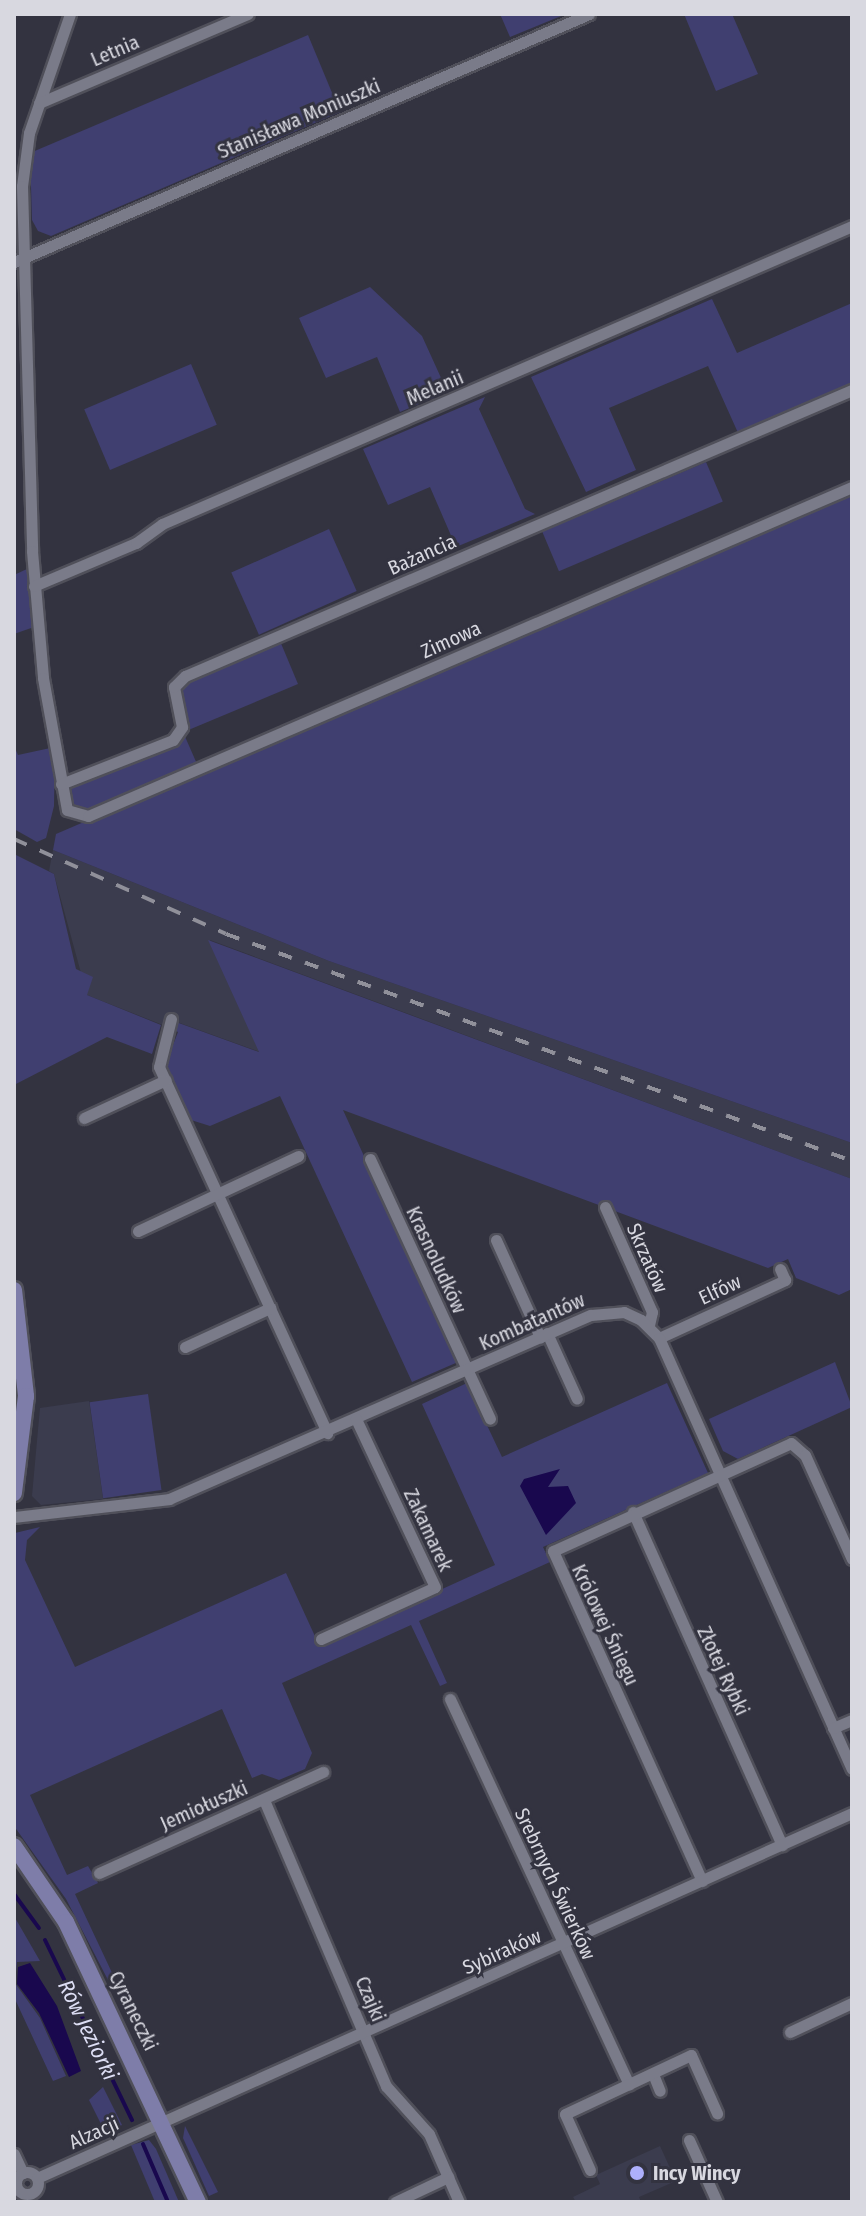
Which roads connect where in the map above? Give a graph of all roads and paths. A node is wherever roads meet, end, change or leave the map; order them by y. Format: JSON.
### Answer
{"nodes":[{"id":1,"x":70,"y":14,"type":"edge"},
{"id":2,"x":248,"y":14,"type":"edge"},
{"id":3,"x":589,"y":14,"type":"edge"},
{"id":4,"x":39,"y":103,"type":"junction"},
{"id":5,"x":852,"y":226,"type":"edge"},
{"id":6,"x":19,"y":260,"type":"edge"},
{"id":7,"x":852,"y":390,"type":"edge"},
{"id":8,"x":852,"y":487,"type":"edge"},
{"id":9,"x":34,"y":586,"type":"junction"},
{"id":10,"x":61,"y":784,"type":"junction"},
{"id":11,"x":171,"y":1019,"type":"dead end"},
{"id":12,"x":166,"y":1080,"type":"junction"},
{"id":13,"x":84,"y":1118,"type":"dead end"},
{"id":14,"x":298,"y":1156,"type":"dead end"},
{"id":15,"x":370,"y":1159,"type":"dead end"},
{"id":16,"x":218,"y":1194,"type":"junction"},
{"id":17,"x":605,"y":1207,"type":"dead end"},
{"id":18,"x":138,"y":1231,"type":"dead end"},
{"id":19,"x":496,"y":1240,"type":"dead end"},
{"id":20,"x":780,"y":1269,"type":"dead end"},
{"id":21,"x":14,"y":1290,"type":"edge"},
{"id":22,"x":270,"y":1308,"type":"junction"},
{"id":23,"x":649,"y":1325,"type":"junction"},
{"id":24,"x":544,"y":1335,"type":"junction"},
{"id":25,"x":659,"y":1338,"type":"junction"},
{"id":26,"x":185,"y":1347,"type":"dead end"},
{"id":27,"x":467,"y":1370,"type":"junction"},
{"id":28,"x":577,"y":1399,"type":"dead end"},
{"id":29,"x":356,"y":1419,"type":"junction"},
{"id":30,"x":490,"y":1419,"type":"dead end"},
{"id":31,"x":327,"y":1433,"type":"junction"},
{"id":32,"x":719,"y":1473,"type":"junction"},
{"id":33,"x":14,"y":1493,"type":"edge"},
{"id":34,"x":633,"y":1512,"type":"junction"},
{"id":35,"x":14,"y":1517,"type":"edge"},
{"id":36,"x":852,"y":1559,"type":"edge"},
{"id":37,"x":321,"y":1639,"type":"dead end"},
{"id":38,"x":450,"y":1699,"type":"dead end"},
{"id":39,"x":852,"y":1720,"type":"edge"},
{"id":40,"x":833,"y":1728,"type":"junction"},
{"id":41,"x":852,"y":1769,"type":"edge"},
{"id":42,"x":323,"y":1772,"type":"dead end"},
{"id":43,"x":264,"y":1800,"type":"junction"},
{"id":44,"x":852,"y":1813,"type":"edge"},
{"id":45,"x":782,"y":1845,"type":"junction"},
{"id":46,"x":14,"y":1846,"type":"edge"},
{"id":47,"x":99,"y":1873,"type":"dead end"},
{"id":48,"x":702,"y":1881,"type":"junction"},
{"id":49,"x":564,"y":1944,"type":"junction"},
{"id":50,"x":852,"y":2003,"type":"edge"},
{"id":51,"x":365,"y":2032,"type":"junction"},
{"id":52,"x":790,"y":2032,"type":"dead end"},
{"id":53,"x":653,"y":2074,"type":"junction"},
{"id":54,"x":629,"y":2084,"type":"junction"},
{"id":55,"x":660,"y":2091,"type":"dead end"},
{"id":56,"x":717,"y":2113,"type":"dead end"},
{"id":57,"x":165,"y":2122,"type":"junction"},
{"id":58,"x":689,"y":2140,"type":"dead end"},
{"id":59,"x":14,"y":2154,"type":"edge"},
{"id":60,"x":590,"y":2170,"type":"dead end"},
{"id":61,"x":23,"y":2173,"type":"junction"},
{"id":62,"x":448,"y":2177,"type":"junction"},
{"id":63,"x":37,"y":2178,"type":"junction"},
{"id":64,"x":15,"y":2189,"type":"edge"},
{"id":65,"x":34,"y":2198,"type":"edge"},
{"id":66,"x":198,"y":2202,"type":"edge"},
{"id":67,"x":395,"y":2202,"type":"edge"},
{"id":68,"x":459,"y":2202,"type":"edge"},
{"id":69,"x":717,"y":2202,"type":"edge"}],
"edges":[{"from":1,"to":4,"type":"street"},
{"from":2,"to":4,"type":"street","name":"Letnia"},
{"from":3,"to":6,"type":"street","name":"Stanisława Moniuszki"},
{"from":4,"to":6,"type":"street"},
{"from":5,"to":9,"type":"street","name":"Melanii"},
{"from":6,"to":9,"type":"street"},
{"from":7,"to":10,"type":"street","name":"Bażancia"},
{"from":8,"to":10,"type":"street","name":"Zimowa"},
{"from":9,"to":10,"type":"street"},
{"from":11,"to":12,"type":"street"},
{"from":12,"to":13,"type":"street"},
{"from":12,"to":16,"type":"street"},
{"from":14,"to":16,"type":"street"},
{"from":15,"to":27,"type":"street","name":"Krasnoludków"},
{"from":16,"to":18,"type":"street"},
{"from":16,"to":22,"type":"street"},
{"from":17,"to":23,"type":"street","name":"Skrzatów"},
{"from":19,"to":24,"type":"street"},
{"from":20,"to":25,"type":"street","name":"Elfów"},
{"from":21,"to":33,"type":"street"},
{"from":22,"to":26,"type":"street"},
{"from":22,"to":31,"type":"street"},
{"from":23,"to":24,"type":"street","name":"Kombatantów"},
{"from":23,"to":25,"type":"street"},
{"from":24,"to":27,"type":"street","name":"Kombatantów"},
{"from":24,"to":28,"type":"street"},
{"from":25,"to":32,"type":"street"},
{"from":27,"to":29,"type":"street","name":"Kombatantów"},
{"from":27,"to":30,"type":"street","name":"Krasnoludków"},
{"from":29,"to":31,"type":"street","name":"Kombatantów"},
{"from":29,"to":37,"type":"street","name":"Zakamarek"},
{"from":31,"to":35,"type":"street","name":"Kombatantów"},
{"from":32,"to":34,"type":"street","name":"Królowej Śniegu"},
{"from":32,"to":36,"type":"street","name":"Królowej Śniegu"},
{"from":32,"to":40,"type":"street"},
{"from":34,"to":45,"type":"street","name":"Złotej Rybki"},
{"from":34,"to":48,"type":"street","name":"Królowej Śniegu"},
{"from":38,"to":49,"type":"street","name":"Srebrnych Świerków"},
{"from":39,"to":40,"type":"street"},
{"from":40,"to":41,"type":"street"},
{"from":42,"to":43,"type":"street","name":"Jemiołuszki"},
{"from":43,"to":47,"type":"street","name":"Jemiołuszki"},
{"from":43,"to":51,"type":"street","name":"Czajki"},
{"from":44,"to":45,"type":"street","name":"Sybiraków"},
{"from":45,"to":48,"type":"street","name":"Sybiraków"},
{"from":46,"to":57,"type":"street","name":"Cyraneczki"},
{"from":48,"to":49,"type":"street","name":"Sybiraków"},
{"from":49,"to":51,"type":"street","name":"Sybiraków"},
{"from":49,"to":54,"type":"street","name":"Srebrnych Świerków"},
{"from":50,"to":52,"type":"street"},
{"from":51,"to":57,"type":"street","name":"Sybiraków"},
{"from":51,"to":62,"type":"street","name":"Czajki"},
{"from":53,"to":54,"type":"street"},
{"from":53,"to":55,"type":"street"},
{"from":53,"to":56,"type":"street"},
{"from":54,"to":60,"type":"street"},
{"from":57,"to":63,"type":"street","name":"Alzacji"},
{"from":57,"to":66,"type":"street","name":"Cyraneczki"},
{"from":58,"to":69,"type":"street"},
{"from":59,"to":61,"type":"street"},
{"from":61,"to":63,"type":"street"},
{"from":61,"to":64,"type":"street"},
{"from":62,"to":67,"type":"street"},
{"from":62,"to":68,"type":"street","name":"Czajki"},
{"from":63,"to":65,"type":"street"},
{"from":64,"to":65,"type":"street"}]}
